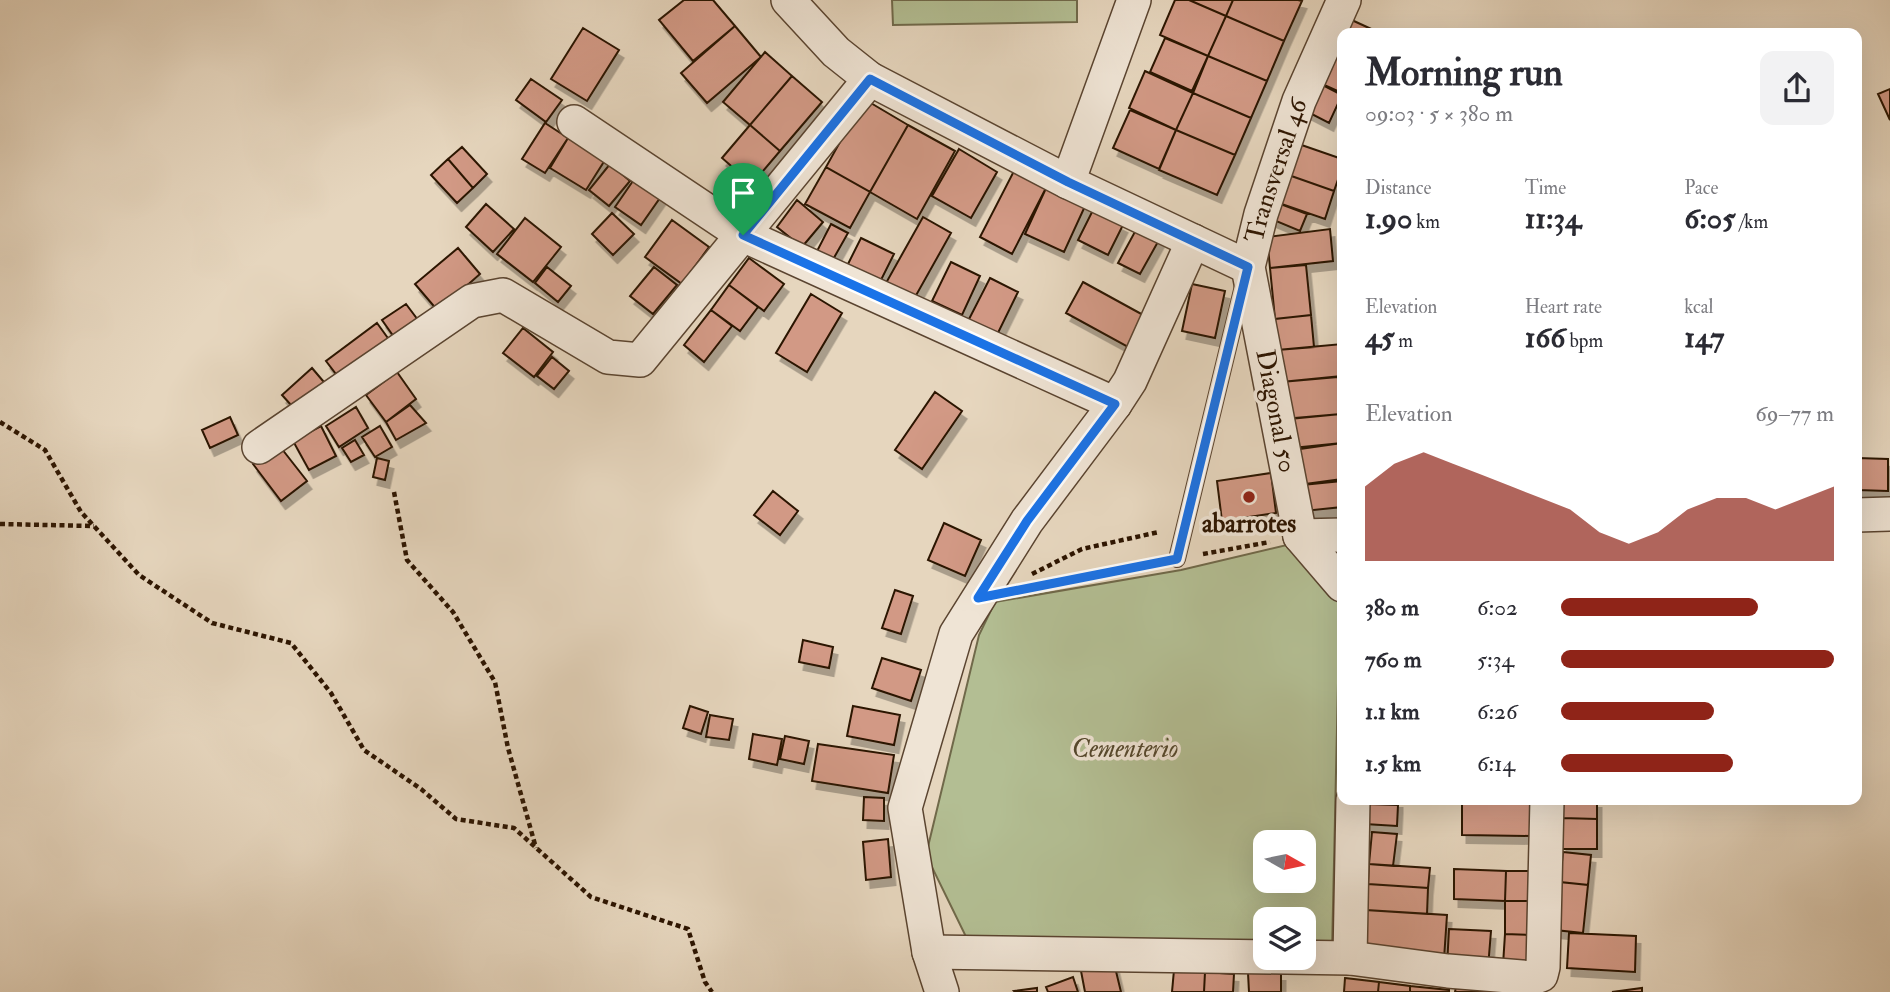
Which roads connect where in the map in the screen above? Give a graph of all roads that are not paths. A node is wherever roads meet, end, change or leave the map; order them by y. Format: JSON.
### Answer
{"nodes":[{"id":1,"x":788,"y":0,"type":"edge"},
{"id":2,"x":1134,"y":0,"type":"edge"},
{"id":3,"x":1341,"y":1,"type":"edge"},
{"id":4,"x":870,"y":79,"type":"junction"},
{"id":5,"x":574,"y":122,"type":"dead end"},
{"id":6,"x":1068,"y":182,"type":"junction"},
{"id":7,"x":743,"y":235,"type":"junction"},
{"id":8,"x":1193,"y":241,"type":"junction"},
{"id":9,"x":1248,"y":267,"type":"junction"},
{"id":10,"x":1115,"y":404,"type":"junction"},
{"id":11,"x":259,"y":447,"type":"dead end"},
{"id":12,"x":1890,"y":514,"type":"edge"},
{"id":13,"x":1862,"y":515,"type":"edge"},
{"id":14,"x":1337,"y":535,"type":"edge"},
{"id":15,"x":1300,"y":536,"type":"junction"},
{"id":16,"x":1177,"y":559,"type":"road end"},
{"id":17,"x":1337,"y":579,"type":"edge"},
{"id":18,"x":1353,"y":805,"type":"edge"},
{"id":19,"x":1547,"y":805,"type":"edge"},
{"id":20,"x":929,"y":953,"type":"junction"},
{"id":21,"x":1350,"y":958,"type":"junction"},
{"id":22,"x":942,"y":992,"type":"edge"}],
"edges":[{"from":1,"to":4,"type":"street"},
{"from":2,"to":6,"type":"street"},
{"from":3,"to":9,"type":"street","name":"Transversal 46"},
{"from":4,"to":6,"type":"street"},
{"from":4,"to":7,"type":"street"},
{"from":5,"to":7,"type":"street"},
{"from":6,"to":8,"type":"street"},
{"from":7,"to":10,"type":"street"},
{"from":7,"to":11,"type":"street"},
{"from":8,"to":9,"type":"street"},
{"from":8,"to":10,"type":"street"},
{"from":9,"to":15,"type":"street","name":"Diagonal 50"},
{"from":9,"to":16,"type":"lane"},
{"from":10,"to":20,"type":"street"},
{"from":12,"to":13,"type":"street"},
{"from":14,"to":15,"type":"street"},
{"from":15,"to":17,"type":"street","name":"Diagonal 50"},
{"from":18,"to":21,"type":"street"},
{"from":19,"to":21,"type":"street"},
{"from":20,"to":21,"type":"street"},
{"from":20,"to":22,"type":"street"}]}
